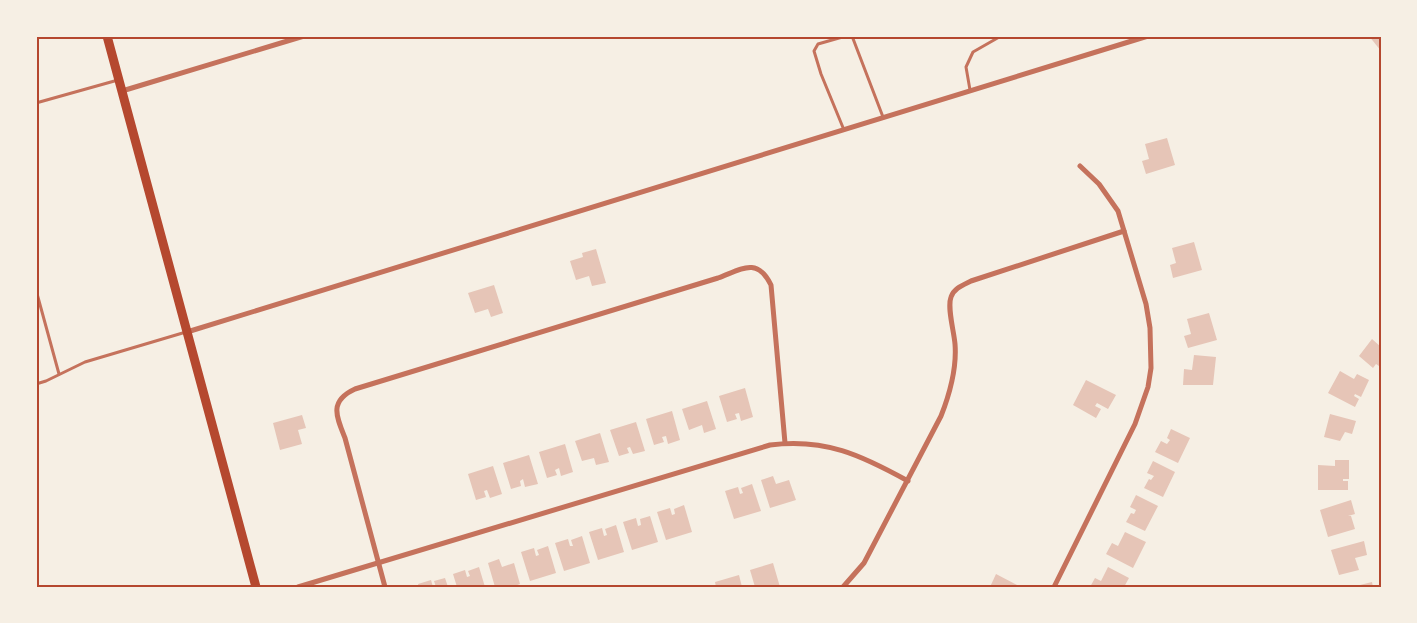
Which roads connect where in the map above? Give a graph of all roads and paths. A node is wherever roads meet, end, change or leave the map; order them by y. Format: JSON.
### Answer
{"nodes":[{"id":1,"x":107,"y":36,"type":"edge"},
{"id":2,"x":304,"y":36,"type":"edge"},
{"id":3,"x":846,"y":36,"type":"edge"},
{"id":4,"x":852,"y":36,"type":"edge"},
{"id":5,"x":1001,"y":36,"type":"edge"},
{"id":6,"x":1148,"y":36,"type":"edge"},
{"id":7,"x":119,"y":80,"type":"junction"},
{"id":8,"x":122,"y":91,"type":"junction"},
{"id":9,"x":970,"y":91,"type":"junction"},
{"id":10,"x":36,"y":103,"type":"edge"},
{"id":11,"x":884,"y":118,"type":"junction"},
{"id":12,"x":844,"y":130,"type":"junction"},
{"id":13,"x":1080,"y":166,"type":"dead end"},
{"id":14,"x":1124,"y":230,"type":"junction"},
{"id":15,"x":36,"y":290,"type":"edge"},
{"id":16,"x":187,"y":332,"type":"junction"},
{"id":17,"x":59,"y":374,"type":"junction"},
{"id":18,"x":36,"y":384,"type":"edge"},
{"id":19,"x":785,"y":443,"type":"junction"},
{"id":20,"x":908,"y":481,"type":"junction"},
{"id":21,"x":378,"y":562,"type":"junction"},
{"id":22,"x":256,"y":587,"type":"edge"},
{"id":23,"x":298,"y":587,"type":"edge"},
{"id":24,"x":385,"y":587,"type":"edge"},
{"id":25,"x":843,"y":587,"type":"edge"},
{"id":26,"x":1054,"y":587,"type":"edge"}],
"edges":[{"from":1,"to":7,"type":"main road"},
{"from":2,"to":8,"type":"street"},
{"from":3,"to":12,"type":"lane"},
{"from":4,"to":11,"type":"lane"},
{"from":5,"to":9,"type":"lane"},
{"from":6,"to":9,"type":"street"},
{"from":7,"to":8,"type":"main road"},
{"from":7,"to":10,"type":"lane"},
{"from":8,"to":16,"type":"main road"},
{"from":9,"to":11,"type":"street"},
{"from":11,"to":12,"type":"street"},
{"from":12,"to":16,"type":"street"},
{"from":13,"to":14,"type":"street"},
{"from":14,"to":20,"type":"street"},
{"from":14,"to":26,"type":"street"},
{"from":15,"to":17,"type":"lane"},
{"from":16,"to":17,"type":"lane"},
{"from":16,"to":22,"type":"main road"},
{"from":17,"to":18,"type":"lane"},
{"from":19,"to":20,"type":"street"},
{"from":19,"to":21,"type":"street"},
{"from":19,"to":21,"type":"street"},
{"from":20,"to":25,"type":"street"},
{"from":21,"to":23,"type":"street"},
{"from":21,"to":24,"type":"street"}]}
